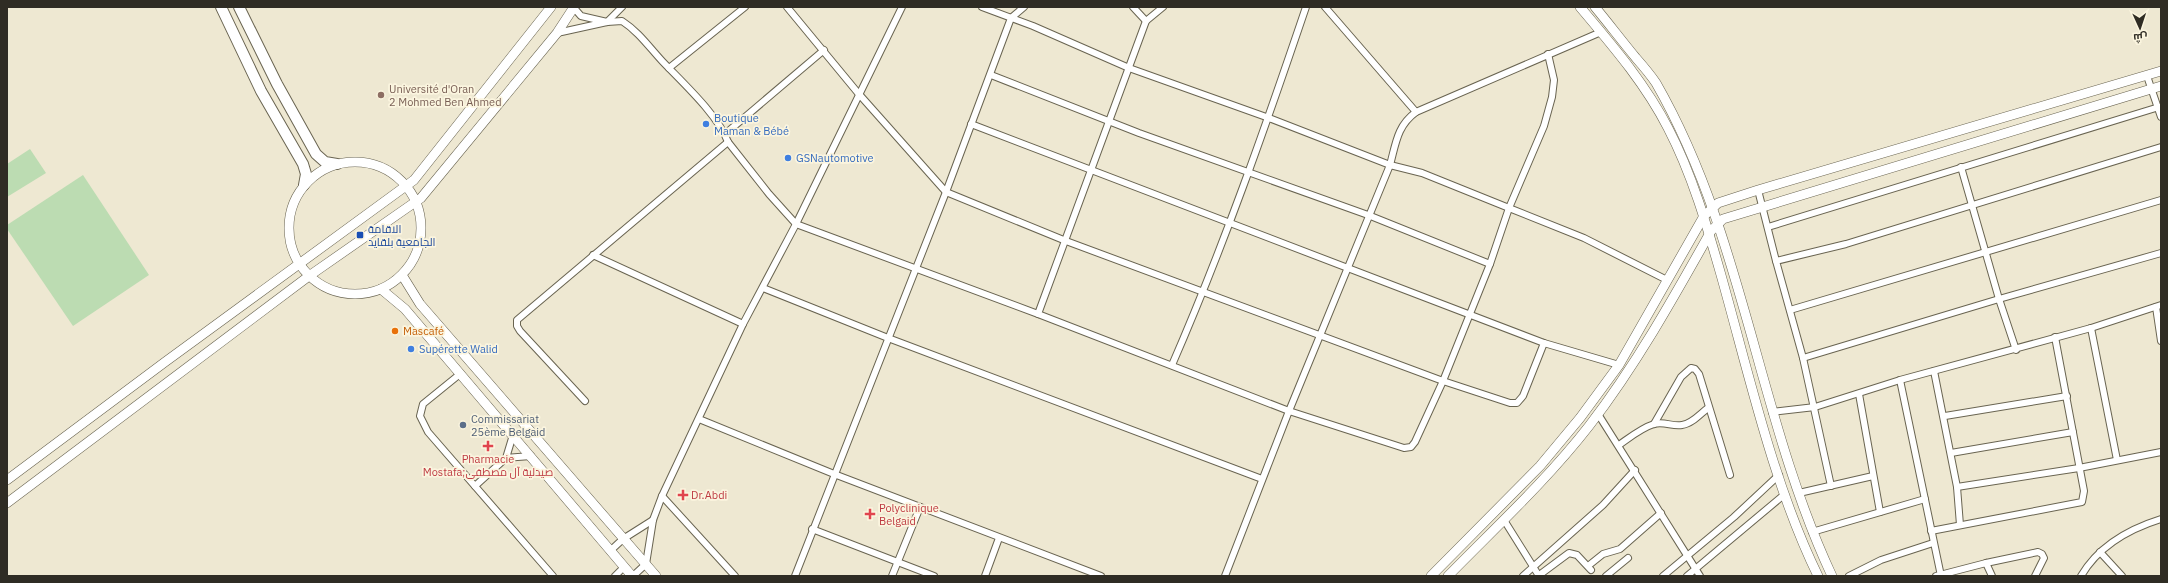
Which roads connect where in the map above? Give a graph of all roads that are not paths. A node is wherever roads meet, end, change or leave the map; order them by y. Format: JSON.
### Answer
{"nodes":[{"id":1,"x":221,"y":7,"type":"edge"},
{"id":2,"x":239,"y":7,"type":"edge"},
{"id":3,"x":552,"y":7,"type":"edge"},
{"id":4,"x":622,"y":7,"type":"edge"},
{"id":5,"x":745,"y":7,"type":"edge"},
{"id":6,"x":787,"y":7,"type":"edge"},
{"id":7,"x":902,"y":7,"type":"edge"},
{"id":8,"x":982,"y":7,"type":"edge"},
{"id":9,"x":1024,"y":7,"type":"edge"},
{"id":10,"x":1133,"y":7,"type":"edge"},
{"id":11,"x":1163,"y":7,"type":"edge"},
{"id":12,"x":1306,"y":7,"type":"edge"},
{"id":13,"x":1325,"y":7,"type":"edge"},
{"id":14,"x":1580,"y":7,"type":"edge"},
{"id":15,"x":1595,"y":7,"type":"edge"},
{"id":16,"x":574,"y":8,"type":"edge"},
{"id":17,"x":1011,"y":18,"type":"junction"},
{"id":18,"x":607,"y":22,"type":"junction"},
{"id":19,"x":1146,"y":22,"type":"junction"},
{"id":20,"x":1601,"y":32,"type":"junction"},
{"id":21,"x":557,"y":33,"type":"junction"},
{"id":22,"x":824,"y":50,"type":"junction"},
{"id":23,"x":1548,"y":54,"type":"junction"},
{"id":24,"x":668,"y":68,"type":"junction"},
{"id":25,"x":1129,"y":68,"type":"junction"},
{"id":26,"x":2161,"y":71,"type":"edge"},
{"id":27,"x":990,"y":75,"type":"junction"},
{"id":28,"x":2147,"y":76,"type":"junction"},
{"id":29,"x":2157,"y":88,"type":"edge"},
{"id":30,"x":858,"y":93,"type":"junction"},
{"id":31,"x":2158,"y":107,"type":"junction"},
{"id":32,"x":1416,"y":112,"type":"junction"},
{"id":33,"x":2161,"y":117,"type":"edge"},
{"id":34,"x":1269,"y":118,"type":"junction"},
{"id":35,"x":1109,"y":120,"type":"junction"},
{"id":36,"x":971,"y":124,"type":"junction"},
{"id":37,"x":725,"y":134,"type":"junction"},
{"id":38,"x":728,"y":142,"type":"junction"},
{"id":39,"x":2161,"y":147,"type":"edge"},
{"id":40,"x":337,"y":164,"type":"junction"},
{"id":41,"x":1390,"y":165,"type":"junction"},
{"id":42,"x":1961,"y":166,"type":"junction"},
{"id":43,"x":1093,"y":171,"type":"junction"},
{"id":44,"x":1248,"y":173,"type":"junction"},
{"id":45,"x":304,"y":185,"type":"junction"},
{"id":46,"x":407,"y":186,"type":"junction"},
{"id":47,"x":1758,"y":190,"type":"junction"},
{"id":48,"x":946,"y":192,"type":"junction"},
{"id":49,"x":2161,"y":200,"type":"edge"},
{"id":50,"x":416,"y":202,"type":"junction"},
{"id":51,"x":1973,"y":204,"type":"junction"},
{"id":52,"x":1713,"y":206,"type":"junction"},
{"id":53,"x":1509,"y":208,"type":"junction"},
{"id":54,"x":1763,"y":208,"type":"junction"},
{"id":55,"x":1368,"y":215,"type":"junction"},
{"id":56,"x":1704,"y":216,"type":"junction"},
{"id":57,"x":1719,"y":223,"type":"junction"},
{"id":58,"x":796,"y":224,"type":"junction"},
{"id":59,"x":1229,"y":224,"type":"junction"},
{"id":60,"x":1768,"y":227,"type":"junction"},
{"id":61,"x":1709,"y":234,"type":"junction"},
{"id":62,"x":1066,"y":241,"type":"junction"},
{"id":63,"x":1986,"y":251,"type":"junction"},
{"id":64,"x":2161,"y":253,"type":"edge"},
{"id":65,"x":593,"y":255,"type":"junction"},
{"id":66,"x":1776,"y":261,"type":"junction"},
{"id":67,"x":299,"y":264,"type":"junction"},
{"id":68,"x":1490,"y":264,"type":"junction"},
{"id":69,"x":1348,"y":268,"type":"junction"},
{"id":70,"x":915,"y":269,"type":"junction"},
{"id":71,"x":402,"y":275,"type":"junction"},
{"id":72,"x":309,"y":276,"type":"junction"},
{"id":73,"x":1667,"y":280,"type":"junction"},
{"id":74,"x":763,"y":288,"type":"junction"},
{"id":75,"x":381,"y":289,"type":"junction"},
{"id":76,"x":1204,"y":292,"type":"junction"},
{"id":77,"x":1999,"y":299,"type":"junction"},
{"id":78,"x":2158,"y":306,"type":"edge"},
{"id":79,"x":1790,"y":310,"type":"junction"},
{"id":80,"x":1038,"y":314,"type":"junction"},
{"id":81,"x":1469,"y":315,"type":"junction"},
{"id":82,"x":2159,"y":316,"type":"edge"},
{"id":83,"x":743,"y":324,"type":"junction"},
{"id":84,"x":2091,"y":328,"type":"junction"},
{"id":85,"x":1322,"y":335,"type":"junction"},
{"id":86,"x":2055,"y":337,"type":"junction"},
{"id":87,"x":888,"y":338,"type":"junction"},
{"id":88,"x":2161,"y":341,"type":"edge"},
{"id":89,"x":1544,"y":343,"type":"junction"},
{"id":90,"x":2016,"y":350,"type":"junction"},
{"id":91,"x":1803,"y":358,"type":"junction"},
{"id":92,"x":1172,"y":365,"type":"junction"},
{"id":93,"x":1619,"y":365,"type":"junction"},
{"id":94,"x":1934,"y":371,"type":"junction"},
{"id":95,"x":460,"y":374,"type":"junction"},
{"id":96,"x":1900,"y":380,"type":"junction"},
{"id":97,"x":1443,"y":381,"type":"junction"},
{"id":98,"x":1859,"y":394,"type":"junction"},
{"id":99,"x":2067,"y":396,"type":"junction"},
{"id":100,"x":585,"y":401,"type":"dead end"},
{"id":101,"x":1815,"y":407,"type":"junction"},
{"id":102,"x":1708,"y":408,"type":"junction"},
{"id":103,"x":1289,"y":411,"type":"junction"},
{"id":104,"x":1772,"y":412,"type":"junction"},
{"id":105,"x":1598,"y":414,"type":"junction"},
{"id":106,"x":1945,"y":416,"type":"junction"},
{"id":107,"x":699,"y":419,"type":"junction"},
{"id":108,"x":1654,"y":424,"type":"junction"},
{"id":109,"x":2073,"y":432,"type":"junction"},
{"id":110,"x":513,"y":434,"type":"junction"},
{"id":111,"x":1618,"y":445,"type":"junction"},
{"id":112,"x":2161,"y":452,"type":"edge"},
{"id":113,"x":1952,"y":453,"type":"junction"},
{"id":114,"x":530,"y":456,"type":"junction"},
{"id":115,"x":506,"y":458,"type":"junction"},
{"id":116,"x":2117,"y":460,"type":"junction"},
{"id":117,"x":2079,"y":468,"type":"junction"},
{"id":118,"x":1635,"y":470,"type":"junction"},
{"id":119,"x":834,"y":474,"type":"junction"},
{"id":120,"x":1779,"y":474,"type":"junction"},
{"id":121,"x":1730,"y":475,"type":"dead end"},
{"id":122,"x":1873,"y":476,"type":"junction"},
{"id":123,"x":1262,"y":479,"type":"junction"},
{"id":124,"x":7,"y":480,"type":"edge"},
{"id":125,"x":475,"y":486,"type":"junction"},
{"id":126,"x":1831,"y":486,"type":"junction"},
{"id":127,"x":1957,"y":487,"type":"junction"},
{"id":128,"x":1798,"y":493,"type":"junction"},
{"id":129,"x":1785,"y":494,"type":"junction"},
{"id":130,"x":662,"y":496,"type":"junction"},
{"id":131,"x":1925,"y":499,"type":"junction"},
{"id":132,"x":7,"y":503,"type":"edge"},
{"id":133,"x":920,"y":507,"type":"junction"},
{"id":134,"x":1880,"y":512,"type":"junction"},
{"id":135,"x":1661,"y":513,"type":"junction"},
{"id":136,"x":2161,"y":519,"type":"edge"},
{"id":137,"x":653,"y":520,"type":"junction"},
{"id":138,"x":1504,"y":520,"type":"junction"},
{"id":139,"x":1960,"y":525,"type":"junction"},
{"id":140,"x":812,"y":529,"type":"junction"},
{"id":141,"x":1930,"y":531,"type":"junction"},
{"id":142,"x":1812,"y":532,"type":"junction"},
{"id":143,"x":999,"y":538,"type":"junction"},
{"id":144,"x":623,"y":539,"type":"junction"},
{"id":145,"x":1933,"y":543,"type":"junction"},
{"id":146,"x":610,"y":551,"type":"junction"},
{"id":147,"x":2100,"y":552,"type":"junction"},
{"id":148,"x":1688,"y":556,"type":"junction"},
{"id":149,"x":1628,"y":558,"type":"dead end"},
{"id":150,"x":898,"y":561,"type":"junction"},
{"id":151,"x":1986,"y":563,"type":"junction"},
{"id":152,"x":646,"y":564,"type":"junction"},
{"id":153,"x":624,"y":567,"type":"junction"},
{"id":154,"x":1533,"y":567,"type":"junction"},
{"id":155,"x":1081,"y":569,"type":"junction"},
{"id":156,"x":1696,"y":569,"type":"junction"},
{"id":157,"x":552,"y":576,"type":"edge"},
{"id":158,"x":615,"y":576,"type":"edge"},
{"id":159,"x":633,"y":576,"type":"edge"},
{"id":160,"x":656,"y":576,"type":"edge"},
{"id":161,"x":735,"y":576,"type":"edge"},
{"id":162,"x":795,"y":576,"type":"edge"},
{"id":163,"x":892,"y":576,"type":"edge"},
{"id":164,"x":934,"y":576,"type":"edge"},
{"id":165,"x":985,"y":576,"type":"edge"},
{"id":166,"x":1079,"y":576,"type":"edge"},
{"id":167,"x":1101,"y":576,"type":"edge"},
{"id":168,"x":1225,"y":576,"type":"edge"},
{"id":169,"x":1431,"y":576,"type":"edge"},
{"id":170,"x":1448,"y":576,"type":"edge"},
{"id":171,"x":1523,"y":576,"type":"edge"},
{"id":172,"x":1539,"y":576,"type":"edge"},
{"id":173,"x":1606,"y":576,"type":"edge"},
{"id":174,"x":1663,"y":576,"type":"edge"},
{"id":175,"x":1687,"y":576,"type":"edge"},
{"id":176,"x":1700,"y":576,"type":"edge"},
{"id":177,"x":1818,"y":576,"type":"edge"},
{"id":178,"x":1832,"y":576,"type":"edge"},
{"id":179,"x":1849,"y":576,"type":"edge"},
{"id":180,"x":1939,"y":576,"type":"edge"},
{"id":181,"x":1992,"y":576,"type":"edge"},
{"id":182,"x":2035,"y":576,"type":"edge"},
{"id":183,"x":2081,"y":576,"type":"edge"},
{"id":184,"x":2122,"y":576,"type":"edge"}],
"edges":[{"from":1,"to":45,"type":"highway"},
{"from":2,"to":40,"type":"highway"},
{"from":3,"to":46,"type":"main road"},
{"from":4,"to":18,"type":"street"},
{"from":5,"to":24,"type":"street"},
{"from":6,"to":22,"type":"street"},
{"from":7,"to":30,"type":"street"},
{"from":8,"to":17,"type":"street"},
{"from":9,"to":17,"type":"street"},
{"from":10,"to":19,"type":"street"},
{"from":11,"to":19,"type":"street"},
{"from":12,"to":34,"type":"street"},
{"from":13,"to":32,"type":"street"},
{"from":14,"to":20,"type":"main road"},
{"from":15,"to":52,"type":"main road"},
{"from":16,"to":18,"type":"street"},
{"from":16,"to":21,"type":"main road"},
{"from":17,"to":25,"type":"street"},
{"from":17,"to":27,"type":"street"},
{"from":18,"to":21,"type":"street"},
{"from":18,"to":24,"type":"street"},
{"from":19,"to":25,"type":"street"},
{"from":20,"to":23,"type":"street"},
{"from":20,"to":56,"type":"main road"},
{"from":21,"to":50,"type":"main road"},
{"from":22,"to":30,"type":"street"},
{"from":22,"to":37,"type":"street"},
{"from":23,"to":32,"type":"street"},
{"from":23,"to":53,"type":"street"},
{"from":24,"to":37,"type":"street"},
{"from":25,"to":34,"type":"street"},
{"from":25,"to":35,"type":"street"},
{"from":26,"to":28,"type":"main road"},
{"from":27,"to":35,"type":"street"},
{"from":27,"to":36,"type":"street"},
{"from":28,"to":29,"type":"street"},
{"from":28,"to":47,"type":"main road"},
{"from":29,"to":31,"type":"street"},
{"from":29,"to":54,"type":"main road"},
{"from":30,"to":48,"type":"street"},
{"from":30,"to":58,"type":"street"},
{"from":31,"to":33,"type":"street"},
{"from":31,"to":42,"type":"street"},
{"from":32,"to":41,"type":"street"},
{"from":34,"to":41,"type":"street"},
{"from":34,"to":44,"type":"street"},
{"from":35,"to":43,"type":"street"},
{"from":35,"to":44,"type":"street"},
{"from":36,"to":43,"type":"street"},
{"from":36,"to":48,"type":"street"},
{"from":37,"to":38,"type":"street"},
{"from":38,"to":58,"type":"street"},
{"from":38,"to":65,"type":"street"},
{"from":39,"to":51,"type":"street"},
{"from":40,"to":45,"type":"main road"},
{"from":40,"to":46,"type":"main road"},
{"from":41,"to":53,"type":"street"},
{"from":41,"to":55,"type":"street"},
{"from":42,"to":51,"type":"street"},
{"from":42,"to":60,"type":"street"},
{"from":43,"to":59,"type":"street"},
{"from":43,"to":62,"type":"street"},
{"from":44,"to":55,"type":"street"},
{"from":44,"to":59,"type":"street"},
{"from":45,"to":67,"type":"main road"},
{"from":46,"to":50,"type":"main road"},
{"from":46,"to":67,"type":"main road"},
{"from":47,"to":52,"type":"main road"},
{"from":47,"to":54,"type":"street"},
{"from":48,"to":62,"type":"street"},
{"from":48,"to":70,"type":"street"},
{"from":49,"to":63,"type":"street"},
{"from":50,"to":71,"type":"main road"},
{"from":50,"to":72,"type":"main road"},
{"from":51,"to":63,"type":"street"},
{"from":51,"to":66,"type":"street"},
{"from":52,"to":56,"type":"main road"},
{"from":52,"to":57,"type":"main road"},
{"from":53,"to":68,"type":"street"},
{"from":53,"to":73,"type":"street"},
{"from":54,"to":57,"type":"main road"},
{"from":54,"to":60,"type":"street"},
{"from":55,"to":68,"type":"street"},
{"from":55,"to":69,"type":"street"},
{"from":56,"to":61,"type":"main road"},
{"from":56,"to":73,"type":"main road"},
{"from":57,"to":61,"type":"main road"},
{"from":57,"to":104,"type":"main road"},
{"from":58,"to":70,"type":"street"},
{"from":58,"to":74,"type":"street"},
{"from":59,"to":69,"type":"street"},
{"from":59,"to":76,"type":"street"},
{"from":60,"to":66,"type":"street"},
{"from":61,"to":105,"type":"main road"},
{"from":61,"to":120,"type":"main road"},
{"from":62,"to":76,"type":"street"},
{"from":62,"to":80,"type":"street"},
{"from":63,"to":77,"type":"street"},
{"from":63,"to":79,"type":"street"},
{"from":64,"to":77,"type":"street"},
{"from":65,"to":83,"type":"street"},
{"from":65,"to":100,"type":"street"},
{"from":66,"to":79,"type":"street"},
{"from":67,"to":72,"type":"main road"},
{"from":67,"to":124,"type":"main road"},
{"from":68,"to":81,"type":"street"},
{"from":69,"to":81,"type":"street"},
{"from":69,"to":85,"type":"street"},
{"from":70,"to":80,"type":"street"},
{"from":70,"to":87,"type":"street"},
{"from":71,"to":75,"type":"main road"},
{"from":71,"to":144,"type":"main road"},
{"from":72,"to":75,"type":"main road"},
{"from":72,"to":132,"type":"main road"},
{"from":73,"to":93,"type":"main road"},
{"from":74,"to":83,"type":"street"},
{"from":74,"to":87,"type":"street"},
{"from":75,"to":95,"type":"main road"},
{"from":76,"to":85,"type":"street"},
{"from":76,"to":92,"type":"street"},
{"from":77,"to":90,"type":"street"},
{"from":77,"to":91,"type":"street"},
{"from":78,"to":82,"type":"street"},
{"from":78,"to":84,"type":"street"},
{"from":79,"to":91,"type":"street"},
{"from":80,"to":92,"type":"street"},
{"from":81,"to":89,"type":"street"},
{"from":81,"to":97,"type":"street"},
{"from":82,"to":88,"type":"street"},
{"from":83,"to":107,"type":"street"},
{"from":84,"to":86,"type":"street"},
{"from":84,"to":116,"type":"street"},
{"from":85,"to":97,"type":"street"},
{"from":85,"to":103,"type":"street"},
{"from":86,"to":90,"type":"street"},
{"from":86,"to":99,"type":"street"},
{"from":87,"to":119,"type":"street"},
{"from":87,"to":123,"type":"street"},
{"from":89,"to":93,"type":"street"},
{"from":89,"to":97,"type":"street"},
{"from":90,"to":94,"type":"street"},
{"from":91,"to":101,"type":"street"},
{"from":92,"to":103,"type":"street"},
{"from":93,"to":169,"type":"main road"},
{"from":94,"to":96,"type":"street"},
{"from":94,"to":106,"type":"street"},
{"from":95,"to":110,"type":"main road"},
{"from":95,"to":125,"type":"street"},
{"from":96,"to":98,"type":"street"},
{"from":96,"to":131,"type":"street"},
{"from":97,"to":103,"type":"street"},
{"from":98,"to":101,"type":"street"},
{"from":98,"to":122,"type":"street"},
{"from":99,"to":106,"type":"street"},
{"from":99,"to":109,"type":"street"},
{"from":101,"to":104,"type":"street"},
{"from":101,"to":126,"type":"street"},
{"from":102,"to":108,"type":"street"},
{"from":102,"to":108,"type":"street"},
{"from":102,"to":121,"type":"street"},
{"from":103,"to":123,"type":"street"},
{"from":104,"to":128,"type":"main road"},
{"from":105,"to":111,"type":"street"},
{"from":105,"to":138,"type":"main road"},
{"from":106,"to":113,"type":"street"},
{"from":107,"to":119,"type":"street"},
{"from":107,"to":130,"type":"street"},
{"from":108,"to":111,"type":"street"},
{"from":109,"to":113,"type":"street"},
{"from":109,"to":117,"type":"street"},
{"from":110,"to":114,"type":"main road"},
{"from":110,"to":115,"type":"street"},
{"from":111,"to":118,"type":"street"},
{"from":112,"to":116,"type":"street"},
{"from":113,"to":127,"type":"street"},
{"from":114,"to":115,"type":"street"},
{"from":114,"to":146,"type":"main road"},
{"from":115,"to":125,"type":"street"},
{"from":116,"to":117,"type":"street"},
{"from":117,"to":127,"type":"street"},
{"from":117,"to":139,"type":"street"},
{"from":118,"to":135,"type":"street"},
{"from":118,"to":154,"type":"street"},
{"from":119,"to":133,"type":"street"},
{"from":119,"to":140,"type":"street"},
{"from":120,"to":129,"type":"main road"},
{"from":120,"to":148,"type":"street"},
{"from":122,"to":126,"type":"street"},
{"from":122,"to":134,"type":"street"},
{"from":123,"to":168,"type":"street"},
{"from":125,"to":157,"type":"street"},
{"from":126,"to":128,"type":"street"},
{"from":127,"to":139,"type":"street"},
{"from":128,"to":142,"type":"main road"},
{"from":129,"to":156,"type":"street"},
{"from":129,"to":177,"type":"main road"},
{"from":130,"to":137,"type":"street"},
{"from":130,"to":161,"type":"street"},
{"from":131,"to":134,"type":"street"},
{"from":131,"to":141,"type":"street"},
{"from":133,"to":143,"type":"street"},
{"from":133,"to":150,"type":"street"},
{"from":134,"to":142,"type":"street"},
{"from":135,"to":148,"type":"street"},
{"from":135,"to":172,"type":"street"},
{"from":136,"to":147,"type":"street"},
{"from":137,"to":144,"type":"street"},
{"from":137,"to":152,"type":"street"},
{"from":138,"to":154,"type":"street"},
{"from":138,"to":170,"type":"main road"},
{"from":139,"to":141,"type":"street"},
{"from":140,"to":150,"type":"street"},
{"from":140,"to":162,"type":"street"},
{"from":141,"to":145,"type":"street"},
{"from":142,"to":178,"type":"main road"},
{"from":143,"to":155,"type":"street"},
{"from":143,"to":165,"type":"street"},
{"from":144,"to":146,"type":"street"},
{"from":144,"to":152,"type":"main road"},
{"from":145,"to":179,"type":"street"},
{"from":145,"to":180,"type":"street"},
{"from":146,"to":153,"type":"main road"},
{"from":147,"to":183,"type":"street"},
{"from":147,"to":184,"type":"street"},
{"from":148,"to":156,"type":"street"},
{"from":148,"to":174,"type":"street"},
{"from":149,"to":173,"type":"street"},
{"from":150,"to":163,"type":"street"},
{"from":150,"to":164,"type":"street"},
{"from":151,"to":180,"type":"street"},
{"from":151,"to":181,"type":"street"},
{"from":151,"to":182,"type":"street"},
{"from":152,"to":159,"type":"street"},
{"from":152,"to":160,"type":"main road"},
{"from":153,"to":158,"type":"street"},
{"from":153,"to":159,"type":"main road"},
{"from":154,"to":171,"type":"street"},
{"from":154,"to":172,"type":"street"},
{"from":155,"to":166,"type":"street"},
{"from":155,"to":167,"type":"street"},
{"from":156,"to":175,"type":"street"},
{"from":156,"to":176,"type":"street"}]}
